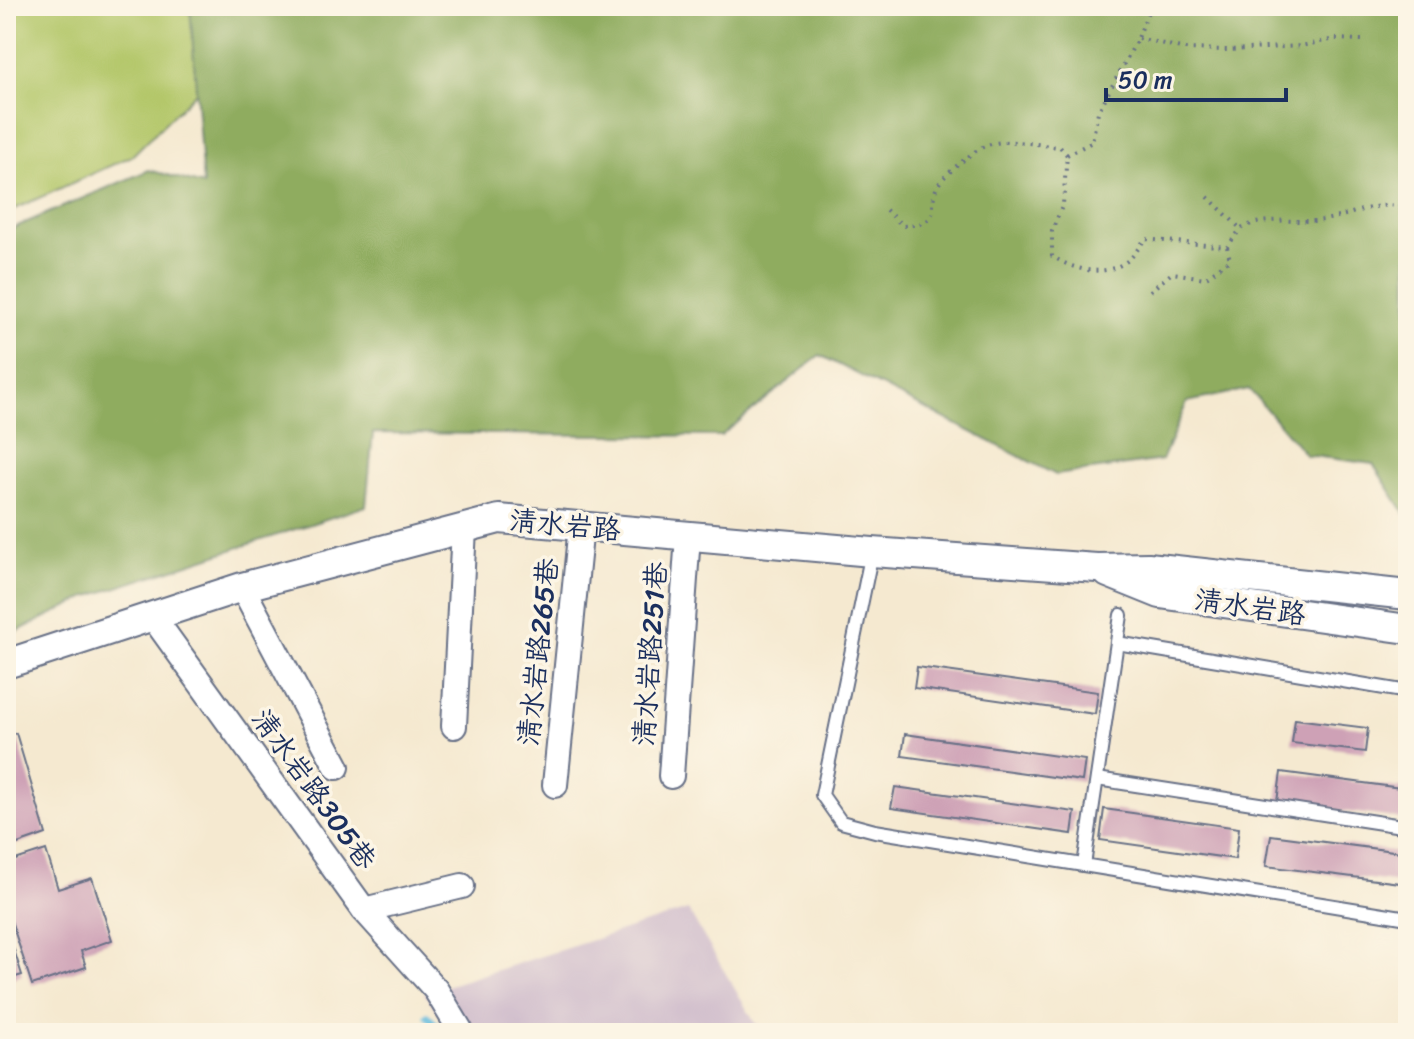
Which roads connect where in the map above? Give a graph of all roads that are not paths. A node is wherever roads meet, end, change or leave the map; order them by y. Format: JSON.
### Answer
{"nodes":[{"id":1,"x":581,"y":526,"type":"junction"},
{"id":2,"x":464,"y":528,"type":"junction"},
{"id":3,"x":688,"y":536,"type":"junction"},
{"id":4,"x":872,"y":552,"type":"junction"},
{"id":5,"x":1097,"y":568,"type":"junction"},
{"id":6,"x":242,"y":587,"type":"junction"},
{"id":7,"x":1408,"y":595,"type":"edge"},
{"id":8,"x":1121,"y":615,"type":"dead end"},
{"id":9,"x":153,"y":617,"type":"junction"},
{"id":10,"x":1408,"y":629,"type":"edge"},
{"id":11,"x":1117,"y":643,"type":"junction"},
{"id":12,"x":6,"y":664,"type":"edge"},
{"id":13,"x":1408,"y":692,"type":"edge"},
{"id":14,"x":454,"y":726,"type":"dead end"},
{"id":15,"x":337,"y":767,"type":"dead end"},
{"id":16,"x":671,"y":776,"type":"dead end"},
{"id":17,"x":1097,"y":779,"type":"junction"},
{"id":18,"x":555,"y":785,"type":"dead end"},
{"id":19,"x":1408,"y":827,"type":"edge"},
{"id":20,"x":1084,"y":865,"type":"junction"},
{"id":21,"x":462,"y":886,"type":"dead end"},
{"id":22,"x":364,"y":910,"type":"junction"},
{"id":23,"x":1408,"y":918,"type":"edge"},
{"id":24,"x":462,"y":1033,"type":"edge"}],
"edges":[{"from":1,"to":2,"type":"street","name":"清水岩路"},
{"from":1,"to":3,"type":"street","name":"清水岩路"},
{"from":1,"to":18,"type":"street","name":"清水岩路265巷"},
{"from":2,"to":6,"type":"street","name":"清水岩路"},
{"from":2,"to":14,"type":"street"},
{"from":3,"to":4,"type":"street","name":"清水岩路"},
{"from":3,"to":16,"type":"street","name":"清水岩路251巷"},
{"from":4,"to":5,"type":"street","name":"清水岩路"},
{"from":4,"to":20,"type":"lane"},
{"from":5,"to":7,"type":"street","name":"清水岩路"},
{"from":5,"to":10,"type":"street","name":"清水岩路"},
{"from":6,"to":9,"type":"street","name":"清水岩路"},
{"from":6,"to":15,"type":"street"},
{"from":8,"to":11,"type":"lane"},
{"from":9,"to":12,"type":"street","name":"清水岩路"},
{"from":9,"to":22,"type":"street","name":"清水岩路305巷"},
{"from":11,"to":13,"type":"lane"},
{"from":11,"to":17,"type":"lane"},
{"from":17,"to":19,"type":"lane"},
{"from":17,"to":20,"type":"lane"},
{"from":20,"to":23,"type":"lane"},
{"from":21,"to":22,"type":"street"},
{"from":22,"to":24,"type":"street","name":"清水岩路305巷"}]}
